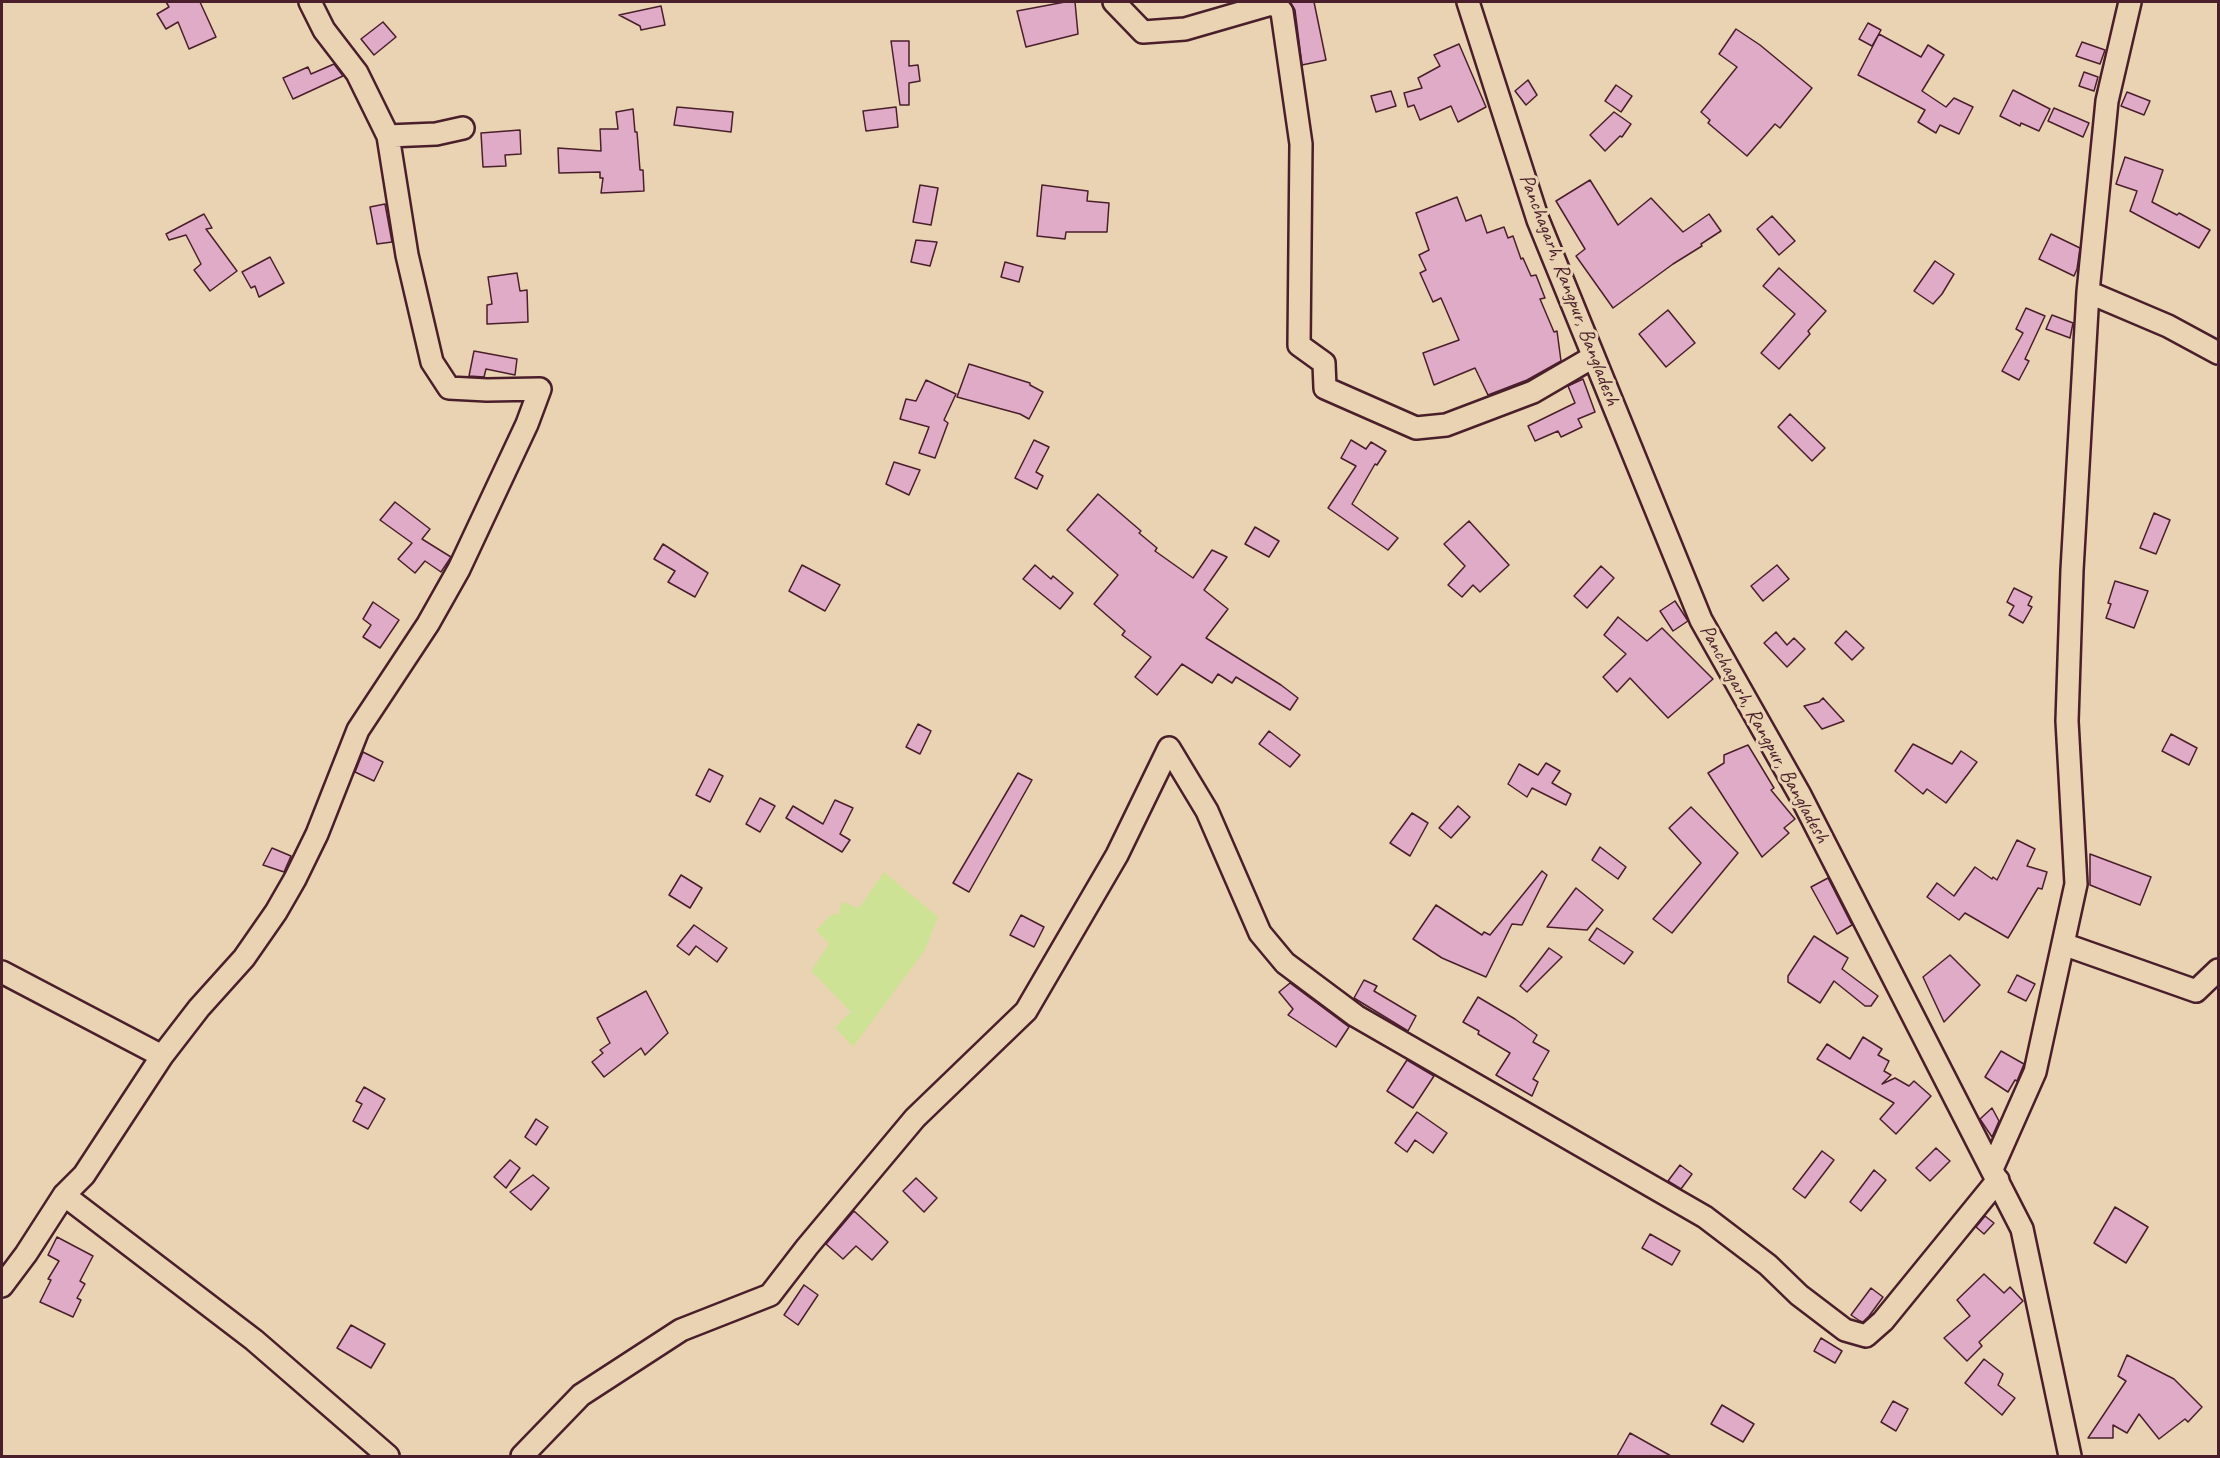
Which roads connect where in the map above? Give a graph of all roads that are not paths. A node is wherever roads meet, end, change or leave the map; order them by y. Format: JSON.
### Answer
{"nodes":[{"id":1,"x":310,"y":2,"type":"edge"},
{"id":2,"x":1114,"y":2,"type":"edge"},
{"id":3,"x":2130,"y":2,"type":"edge"},
{"id":4,"x":1473,"y":4,"type":"edge"},
{"id":5,"x":463,"y":128,"type":"dead end"},
{"id":6,"x":388,"y":136,"type":"junction"},
{"id":7,"x":2088,"y":292,"type":"junction"},
{"id":8,"x":2218,"y":353,"type":"edge"},
{"id":9,"x":1593,"y":357,"type":"junction"},
{"id":10,"x":2063,"y":944,"type":"junction"},
{"id":11,"x":2218,"y":970,"type":"edge"},
{"id":12,"x":2,"y":972,"type":"edge"},
{"id":13,"x":162,"y":1056,"type":"junction"},
{"id":14,"x":1995,"y":1175,"type":"junction"},
{"id":15,"x":64,"y":1195,"type":"junction"},
{"id":16,"x":2,"y":1286,"type":"edge"},
{"id":17,"x":388,"y":1456,"type":"edge"},
{"id":18,"x":522,"y":1456,"type":"edge"},
{"id":19,"x":2070,"y":1456,"type":"edge"}],
"edges":[{"from":1,"to":6,"type":"street"},
{"from":2,"to":9,"type":"street"},
{"from":3,"to":7,"type":"street"},
{"from":4,"to":9,"type":"street","name":"Panchagarh, Rangpur, Bangladesh"},
{"from":5,"to":6,"type":"street"},
{"from":6,"to":13,"type":"street"},
{"from":7,"to":8,"type":"street"},
{"from":7,"to":10,"type":"street"},
{"from":9,"to":14,"type":"street","name":"Panchagarh, Rangpur, Bangladesh"},
{"from":10,"to":11,"type":"street"},
{"from":10,"to":14,"type":"street"},
{"from":12,"to":13,"type":"street"},
{"from":13,"to":15,"type":"street"},
{"from":14,"to":18,"type":"street"},
{"from":14,"to":19,"type":"street","name":"Panchagarh, Rangpur, Bangladesh"},
{"from":15,"to":16,"type":"street"},
{"from":15,"to":17,"type":"street"}]}
